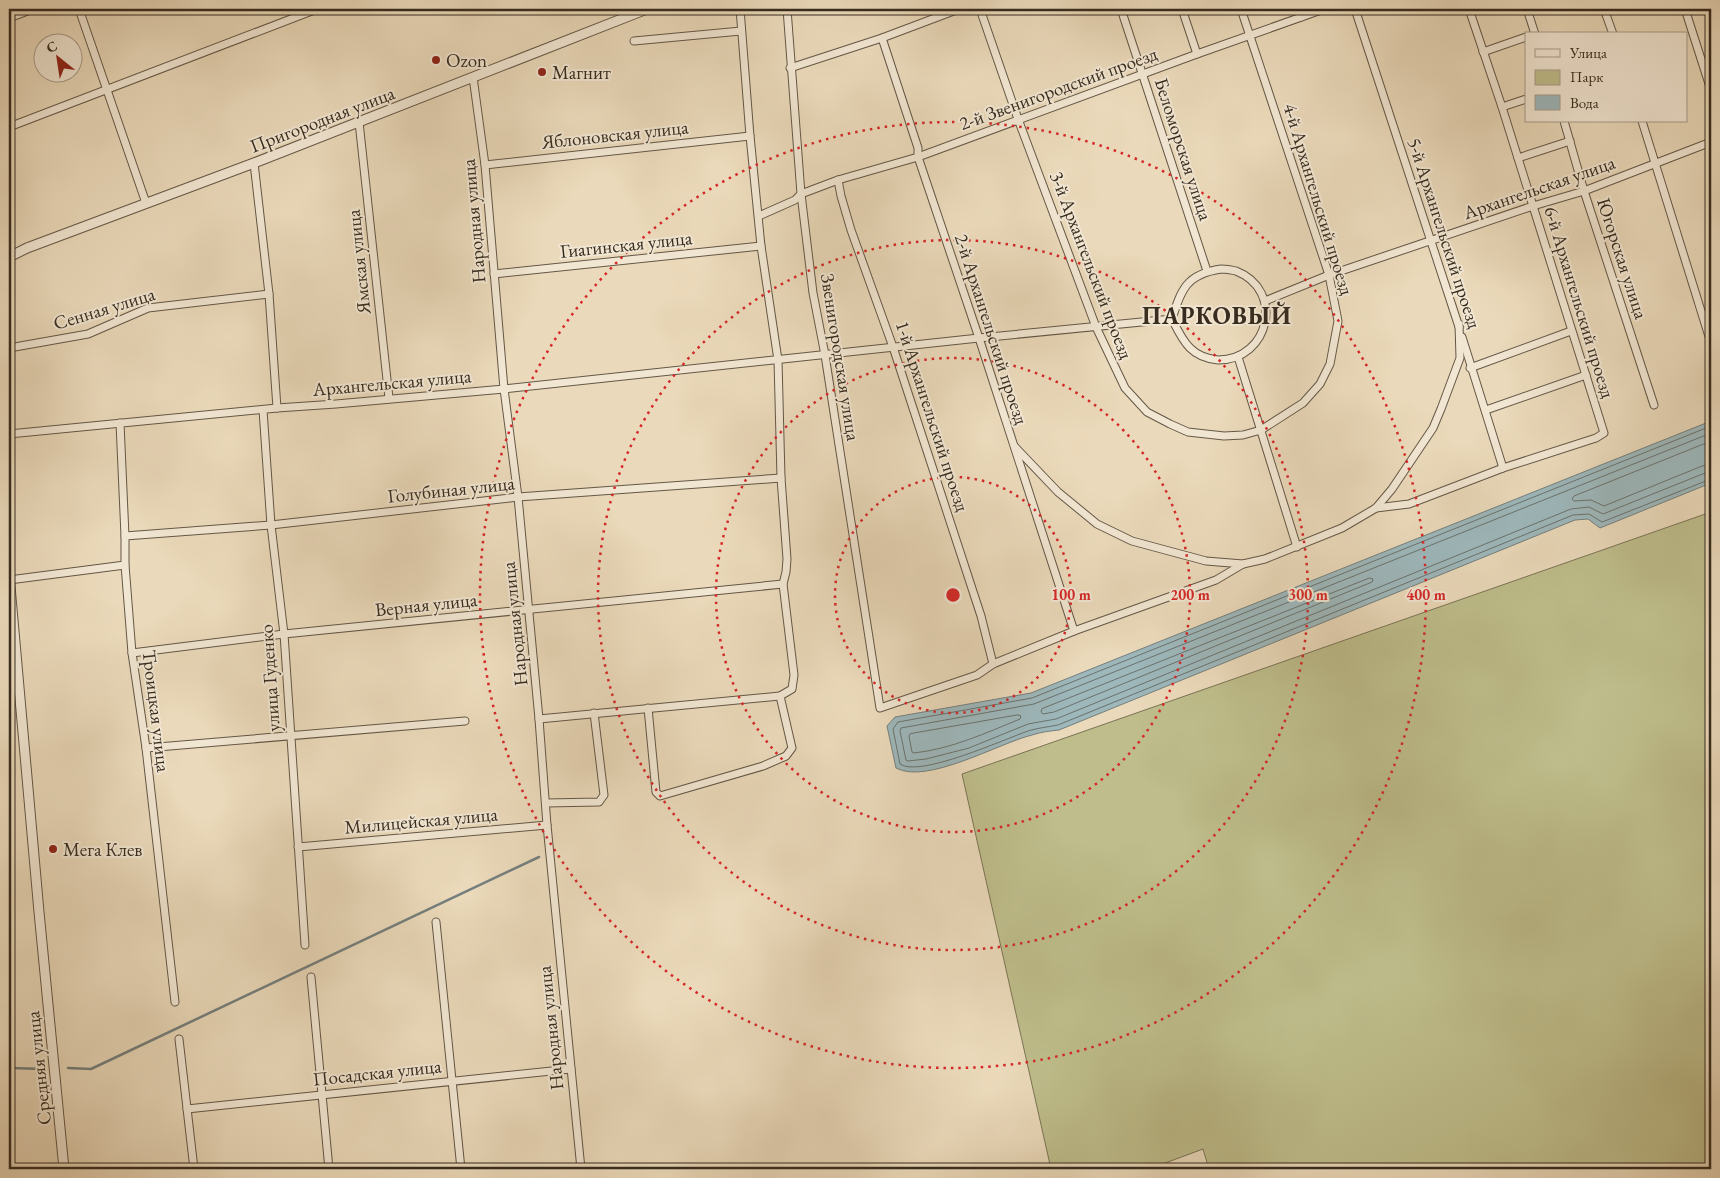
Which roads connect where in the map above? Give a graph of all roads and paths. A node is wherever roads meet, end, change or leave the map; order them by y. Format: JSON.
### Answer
{"nodes":[{"id":1,"x":32,"y":9,"type":"edge"},
{"id":2,"x":79,"y":9,"type":"edge"},
{"id":3,"x":317,"y":9,"type":"edge"},
{"id":4,"x":647,"y":9,"type":"edge"},
{"id":5,"x":740,"y":9,"type":"edge"},
{"id":6,"x":788,"y":9,"type":"edge"},
{"id":7,"x":960,"y":9,"type":"edge"},
{"id":8,"x":980,"y":9,"type":"edge"},
{"id":9,"x":1120,"y":9,"type":"edge"},
{"id":10,"x":1182,"y":9,"type":"edge"},
{"id":11,"x":1242,"y":9,"type":"edge"},
{"id":12,"x":1299,"y":9,"type":"edge"},
{"id":13,"x":1324,"y":9,"type":"edge"},
{"id":14,"x":1355,"y":9,"type":"edge"},
{"id":15,"x":1469,"y":9,"type":"edge"},
{"id":16,"x":1527,"y":9,"type":"edge"},
{"id":17,"x":1604,"y":9,"type":"edge"},
{"id":18,"x":1685,"y":9,"type":"edge"},
{"id":19,"x":1301,"y":17,"type":"junction"},
{"id":20,"x":9,"y":18,"type":"edge"},
{"id":21,"x":741,"y":31,"type":"junction"},
{"id":22,"x":1534,"y":32,"type":"edge"},
{"id":23,"x":1612,"y":32,"type":"edge"},
{"id":24,"x":1250,"y":35,"type":"junction"},
{"id":25,"x":1525,"y":37,"type":"edge"},
{"id":26,"x":882,"y":38,"type":"junction"},
{"id":27,"x":634,"y":41,"type":"dead end"},
{"id":28,"x":1484,"y":52,"type":"junction"},
{"id":29,"x":1197,"y":54,"type":"junction"},
{"id":30,"x":790,"y":68,"type":"junction"},
{"id":31,"x":1143,"y":75,"type":"junction"},
{"id":32,"x":473,"y":77,"type":"junction"},
{"id":33,"x":107,"y":90,"type":"junction"},
{"id":34,"x":1711,"y":90,"type":"edge"},
{"id":35,"x":1525,"y":99,"type":"edge"},
{"id":36,"x":1502,"y":107,"type":"junction"},
{"id":37,"x":1018,"y":119,"type":"junction"},
{"id":38,"x":359,"y":122,"type":"junction"},
{"id":39,"x":1564,"y":122,"type":"edge"},
{"id":40,"x":1642,"y":122,"type":"edge"},
{"id":41,"x":9,"y":127,"type":"edge"},
{"id":42,"x":750,"y":136,"type":"junction"},
{"id":43,"x":1570,"y":141,"type":"junction"},
{"id":44,"x":1711,"y":142,"type":"edge"},
{"id":45,"x":918,"y":157,"type":"junction"},
{"id":46,"x":1518,"y":158,"type":"junction"},
{"id":47,"x":254,"y":163,"type":"junction"},
{"id":48,"x":1655,"y":164,"type":"junction"},
{"id":49,"x":484,"y":165,"type":"junction"},
{"id":50,"x":838,"y":180,"type":"junction"},
{"id":51,"x":1584,"y":191,"type":"junction"},
{"id":52,"x":801,"y":194,"type":"junction"},
{"id":53,"x":146,"y":203,"type":"junction"},
{"id":54,"x":1533,"y":206,"type":"junction"},
{"id":55,"x":759,"y":216,"type":"junction"},
{"id":56,"x":1431,"y":240,"type":"junction"},
{"id":57,"x":761,"y":246,"type":"junction"},
{"id":58,"x":9,"y":257,"type":"edge"},
{"id":59,"x":1207,"y":271,"type":"junction"},
{"id":60,"x":494,"y":274,"type":"junction"},
{"id":61,"x":1329,"y":275,"type":"junction"},
{"id":62,"x":269,"y":294,"type":"junction"},
{"id":63,"x":1264,"y":301,"type":"junction"},
{"id":64,"x":1172,"y":319,"type":"junction"},
{"id":65,"x":1459,"y":324,"type":"junction"},
{"id":66,"x":1096,"y":327,"type":"junction"},
{"id":67,"x":1571,"y":331,"type":"junction"},
{"id":68,"x":979,"y":338,"type":"junction"},
{"id":69,"x":1711,"y":343,"type":"edge"},
{"id":70,"x":893,"y":347,"type":"junction"},
{"id":71,"x":9,"y":348,"type":"edge"},
{"id":72,"x":825,"y":355,"type":"junction"},
{"id":73,"x":1238,"y":357,"type":"junction"},
{"id":74,"x":778,"y":360,"type":"junction"},
{"id":75,"x":1470,"y":368,"type":"junction"},
{"id":76,"x":1586,"y":375,"type":"junction"},
{"id":77,"x":504,"y":389,"type":"junction"},
{"id":78,"x":390,"y":398,"type":"junction"},
{"id":79,"x":1654,"y":404,"type":"dead end"},
{"id":80,"x":277,"y":408,"type":"junction"},
{"id":81,"x":263,"y":410,"type":"junction"},
{"id":82,"x":1486,"y":410,"type":"junction"},
{"id":83,"x":120,"y":423,"type":"junction"},
{"id":84,"x":1261,"y":430,"type":"junction"},
{"id":85,"x":9,"y":434,"type":"edge"},
{"id":86,"x":1013,"y":445,"type":"junction"},
{"id":87,"x":1503,"y":468,"type":"junction"},
{"id":88,"x":781,"y":478,"type":"junction"},
{"id":89,"x":518,"y":497,"type":"junction"},
{"id":90,"x":1376,"y":508,"type":"junction"},
{"id":91,"x":271,"y":525,"type":"junction"},
{"id":92,"x":126,"y":536,"type":"junction"},
{"id":93,"x":1297,"y":547,"type":"junction"},
{"id":94,"x":1243,"y":564,"type":"junction"},
{"id":95,"x":125,"y":566,"type":"junction"},
{"id":96,"x":9,"y":575,"type":"edge"},
{"id":97,"x":9,"y":580,"type":"edge"},
{"id":98,"x":783,"y":584,"type":"junction"},
{"id":99,"x":528,"y":610,"type":"junction"},
{"id":100,"x":1074,"y":631,"type":"junction"},
{"id":101,"x":284,"y":634,"type":"junction"},
{"id":102,"x":132,"y":653,"type":"junction"},
{"id":103,"x":993,"y":664,"type":"junction"},
{"id":104,"x":780,"y":696,"type":"junction"},
{"id":105,"x":648,"y":708,"type":"junction"},
{"id":106,"x":594,"y":713,"type":"junction"},
{"id":107,"x":539,"y":719,"type":"junction"},
{"id":108,"x":465,"y":721,"type":"dead end"},
{"id":109,"x":289,"y":736,"type":"junction"},
{"id":110,"x":146,"y":748,"type":"junction"},
{"id":111,"x":546,"y":803,"type":"junction"},
{"id":112,"x":547,"y":826,"type":"junction"},
{"id":113,"x":298,"y":847,"type":"junction"},
{"id":114,"x":436,"y":922,"type":"dead end"},
{"id":115,"x":305,"y":945,"type":"dead end"},
{"id":116,"x":311,"y":977,"type":"dead end"},
{"id":117,"x":175,"y":1002,"type":"dead end"},
{"id":118,"x":179,"y":1039,"type":"dead end"},
{"id":119,"x":570,"y":1069,"type":"junction"},
{"id":120,"x":453,"y":1081,"type":"junction"},
{"id":121,"x":321,"y":1094,"type":"junction"},
{"id":122,"x":186,"y":1109,"type":"junction"},
{"id":123,"x":64,"y":1169,"type":"edge"},
{"id":124,"x":194,"y":1169,"type":"edge"},
{"id":125,"x":329,"y":1169,"type":"edge"},
{"id":126,"x":461,"y":1169,"type":"edge"},
{"id":127,"x":580,"y":1169,"type":"edge"}],
"edges":[{"from":1,"to":20,"type":"street"},
{"from":2,"to":33,"type":"street"},
{"from":3,"to":33,"type":"street"},
{"from":4,"to":32,"type":"street","name":"Пригородная улица"},
{"from":5,"to":21,"type":"street"},
{"from":6,"to":30,"type":"street","name":"Звенигородская улица"},
{"from":7,"to":26,"type":"street"},
{"from":8,"to":37,"type":"street","name":"3-й Архангельский проезд"},
{"from":9,"to":31,"type":"street","name":"Беломорская улица"},
{"from":10,"to":29,"type":"street"},
{"from":11,"to":24,"type":"street","name":"4-й Архангельский проезд"},
{"from":12,"to":19,"type":"street"},
{"from":13,"to":19,"type":"street","name":"2-й Звенигородский проезд"},
{"from":14,"to":56,"type":"street","name":"5-й Архангельский проезд"},
{"from":15,"to":28,"type":"street","name":"6-й Архангельский проезд"},
{"from":16,"to":22,"type":"street"},
{"from":17,"to":23,"type":"street"},
{"from":18,"to":34,"type":"street"},
{"from":19,"to":24,"type":"street","name":"2-й Звенигородский проезд"},
{"from":21,"to":27,"type":"street"},
{"from":21,"to":42,"type":"street"},
{"from":24,"to":29,"type":"street","name":"2-й Звенигородский проезд"},
{"from":24,"to":61,"type":"street","name":"4-й Архангельский проезд"},
{"from":25,"to":28,"type":"street"},
{"from":26,"to":30,"type":"street"},
{"from":26,"to":45,"type":"street","name":"2-й Архангельский проезд"},
{"from":28,"to":36,"type":"street","name":"6-й Архангельский проезд"},
{"from":29,"to":31,"type":"street","name":"2-й Звенигородский проезд"},
{"from":30,"to":52,"type":"street","name":"Звенигородская улица"},
{"from":31,"to":37,"type":"street","name":"2-й Звенигородский проезд"},
{"from":31,"to":59,"type":"street","name":"Беломорская улица"},
{"from":32,"to":38,"type":"street","name":"Пригородная улица"},
{"from":32,"to":49,"type":"street","name":"Народная улица"},
{"from":33,"to":41,"type":"street"},
{"from":33,"to":53,"type":"street"},
{"from":35,"to":36,"type":"street"},
{"from":36,"to":46,"type":"street","name":"6-й Архангельский проезд"},
{"from":37,"to":45,"type":"street","name":"2-й Звенигородский проезд"},
{"from":37,"to":66,"type":"street","name":"3-й Архангельский проезд"},
{"from":38,"to":47,"type":"street","name":"Пригородная улица"},
{"from":38,"to":78,"type":"street","name":"Ямская улица"},
{"from":39,"to":43,"type":"street","name":"Югорская улица"},
{"from":40,"to":48,"type":"street"},
{"from":42,"to":49,"type":"street","name":"Яблоновская улица"},
{"from":42,"to":55,"type":"street"},
{"from":43,"to":46,"type":"street"},
{"from":43,"to":51,"type":"street","name":"Югорская улица"},
{"from":44,"to":48,"type":"street","name":"Архангельская улица"},
{"from":45,"to":50,"type":"street","name":"2-й Звенигородский проезд"},
{"from":45,"to":68,"type":"street","name":"2-й Архангельский проезд"},
{"from":46,"to":54,"type":"street","name":"6-й Архангельский проезд"},
{"from":47,"to":53,"type":"street","name":"Пригородная улица"},
{"from":47,"to":62,"type":"street"},
{"from":48,"to":51,"type":"street","name":"Архангельская улица"},
{"from":48,"to":69,"type":"street"},
{"from":49,"to":60,"type":"street","name":"Народная улица"},
{"from":50,"to":52,"type":"street","name":"2-й Звенигородский проезд"},
{"from":50,"to":70,"type":"street","name":"1-й Архангельский проезд"},
{"from":51,"to":54,"type":"street","name":"Архангельская улица"},
{"from":51,"to":79,"type":"street","name":"Югорская улица"},
{"from":52,"to":55,"type":"street","name":"2-й Звенигородский проезд"},
{"from":52,"to":72,"type":"street","name":"Звенигородская улица"},
{"from":53,"to":58,"type":"street","name":"Пригородная улица"},
{"from":54,"to":56,"type":"street","name":"Архангельская улица"},
{"from":54,"to":67,"type":"street","name":"6-й Архангельский проезд"},
{"from":55,"to":57,"type":"street"},
{"from":56,"to":61,"type":"street","name":"Архангельская улица"},
{"from":56,"to":65,"type":"street","name":"5-й Архангельский проезд"},
{"from":57,"to":60,"type":"street","name":"Гиагинская улица"},
{"from":57,"to":74,"type":"street"},
{"from":59,"to":63,"type":"street"},
{"from":59,"to":64,"type":"street"},
{"from":60,"to":77,"type":"street","name":"Народная улица"},
{"from":61,"to":63,"type":"street","name":"Архангельская улица"},
{"from":61,"to":84,"type":"street","name":"4-й Архангельский проезд"},
{"from":62,"to":71,"type":"street","name":"Сенная улица"},
{"from":62,"to":80,"type":"street"},
{"from":63,"to":73,"type":"street"},
{"from":64,"to":66,"type":"street"},
{"from":64,"to":73,"type":"street"},
{"from":65,"to":75,"type":"street","name":"5-й Архангельский проезд"},
{"from":65,"to":90,"type":"street"},
{"from":66,"to":68,"type":"street"},
{"from":66,"to":84,"type":"street","name":"3-й Архангельский проезд"},
{"from":67,"to":75,"type":"street"},
{"from":67,"to":76,"type":"street","name":"6-й Архангельский проезд"},
{"from":68,"to":70,"type":"street"},
{"from":68,"to":86,"type":"street","name":"2-й Архангельский проезд"},
{"from":70,"to":72,"type":"street"},
{"from":70,"to":103,"type":"street","name":"1-й Архангельский проезд"},
{"from":72,"to":74,"type":"street","name":"Архангельская улица"},
{"from":72,"to":103,"type":"street","name":"Звенигородская улица"},
{"from":73,"to":84,"type":"street"},
{"from":74,"to":77,"type":"street","name":"Архангельская улица"},
{"from":74,"to":88,"type":"street"},
{"from":75,"to":82,"type":"street","name":"5-й Архангельский проезд"},
{"from":76,"to":82,"type":"street"},
{"from":76,"to":87,"type":"street","name":"6-й Архангельский проезд"},
{"from":77,"to":78,"type":"street","name":"Архангельская улица"},
{"from":77,"to":89,"type":"street","name":"Народная улица"},
{"from":78,"to":80,"type":"street","name":"Архангельская улица"},
{"from":80,"to":81,"type":"street","name":"Архангельская улица"},
{"from":81,"to":83,"type":"street","name":"Архангельская улица"},
{"from":81,"to":91,"type":"street","name":"улица Гуденко"},
{"from":82,"to":87,"type":"street","name":"5-й Архангельский проезд"},
{"from":83,"to":85,"type":"street","name":"Архангельская улица"},
{"from":83,"to":92,"type":"street","name":"Троицкая улица"},
{"from":84,"to":93,"type":"street"},
{"from":86,"to":94,"type":"street"},
{"from":86,"to":100,"type":"street","name":"2-й Архангельский проезд"},
{"from":87,"to":90,"type":"street"},
{"from":88,"to":89,"type":"street","name":"Голубиная улица"},
{"from":88,"to":98,"type":"street"},
{"from":89,"to":91,"type":"street","name":"Голубиная улица"},
{"from":89,"to":99,"type":"street","name":"Народная улица"},
{"from":90,"to":93,"type":"street"},
{"from":91,"to":92,"type":"street","name":"Голубиная улица"},
{"from":91,"to":101,"type":"street","name":"улица Гуденко"},
{"from":92,"to":95,"type":"street","name":"Троицкая улица"},
{"from":93,"to":94,"type":"street"},
{"from":94,"to":100,"type":"street"},
{"from":95,"to":97,"type":"street"},
{"from":95,"to":102,"type":"street","name":"Троицкая улица"},
{"from":96,"to":97,"type":"street","name":"Средняя улица"},
{"from":97,"to":123,"type":"street","name":"Средняя улица"},
{"from":98,"to":99,"type":"street","name":"Верная улица"},
{"from":98,"to":104,"type":"street"},
{"from":99,"to":101,"type":"street","name":"Верная улица"},
{"from":99,"to":107,"type":"street","name":"Народная улица"},
{"from":100,"to":103,"type":"street"},
{"from":101,"to":102,"type":"street","name":"Верная улица"},
{"from":101,"to":109,"type":"street","name":"улица Гуденко"},
{"from":102,"to":110,"type":"street","name":"Троицкая улица"},
{"from":104,"to":105,"type":"street"},
{"from":104,"to":105,"type":"street"},
{"from":105,"to":106,"type":"street"},
{"from":106,"to":107,"type":"street"},
{"from":106,"to":111,"type":"street"},
{"from":107,"to":111,"type":"street","name":"Народная улица"},
{"from":108,"to":109,"type":"street"},
{"from":109,"to":110,"type":"street"},
{"from":109,"to":113,"type":"street","name":"улица Гуденко"},
{"from":110,"to":117,"type":"street","name":"Троицкая улица"},
{"from":111,"to":112,"type":"street","name":"Народная улица"},
{"from":112,"to":113,"type":"street","name":"Милицейская улица"},
{"from":112,"to":119,"type":"street","name":"Народная улица"},
{"from":113,"to":115,"type":"street","name":"улица Гуденко"},
{"from":114,"to":120,"type":"street"},
{"from":116,"to":121,"type":"street"},
{"from":118,"to":122,"type":"street"},
{"from":119,"to":120,"type":"street","name":"Посадская улица"},
{"from":119,"to":127,"type":"street","name":"Народная улица"},
{"from":120,"to":121,"type":"street","name":"Посадская улица"},
{"from":120,"to":126,"type":"street"},
{"from":121,"to":122,"type":"street","name":"Посадская улица"},
{"from":121,"to":125,"type":"street"},
{"from":122,"to":124,"type":"street"}]}
